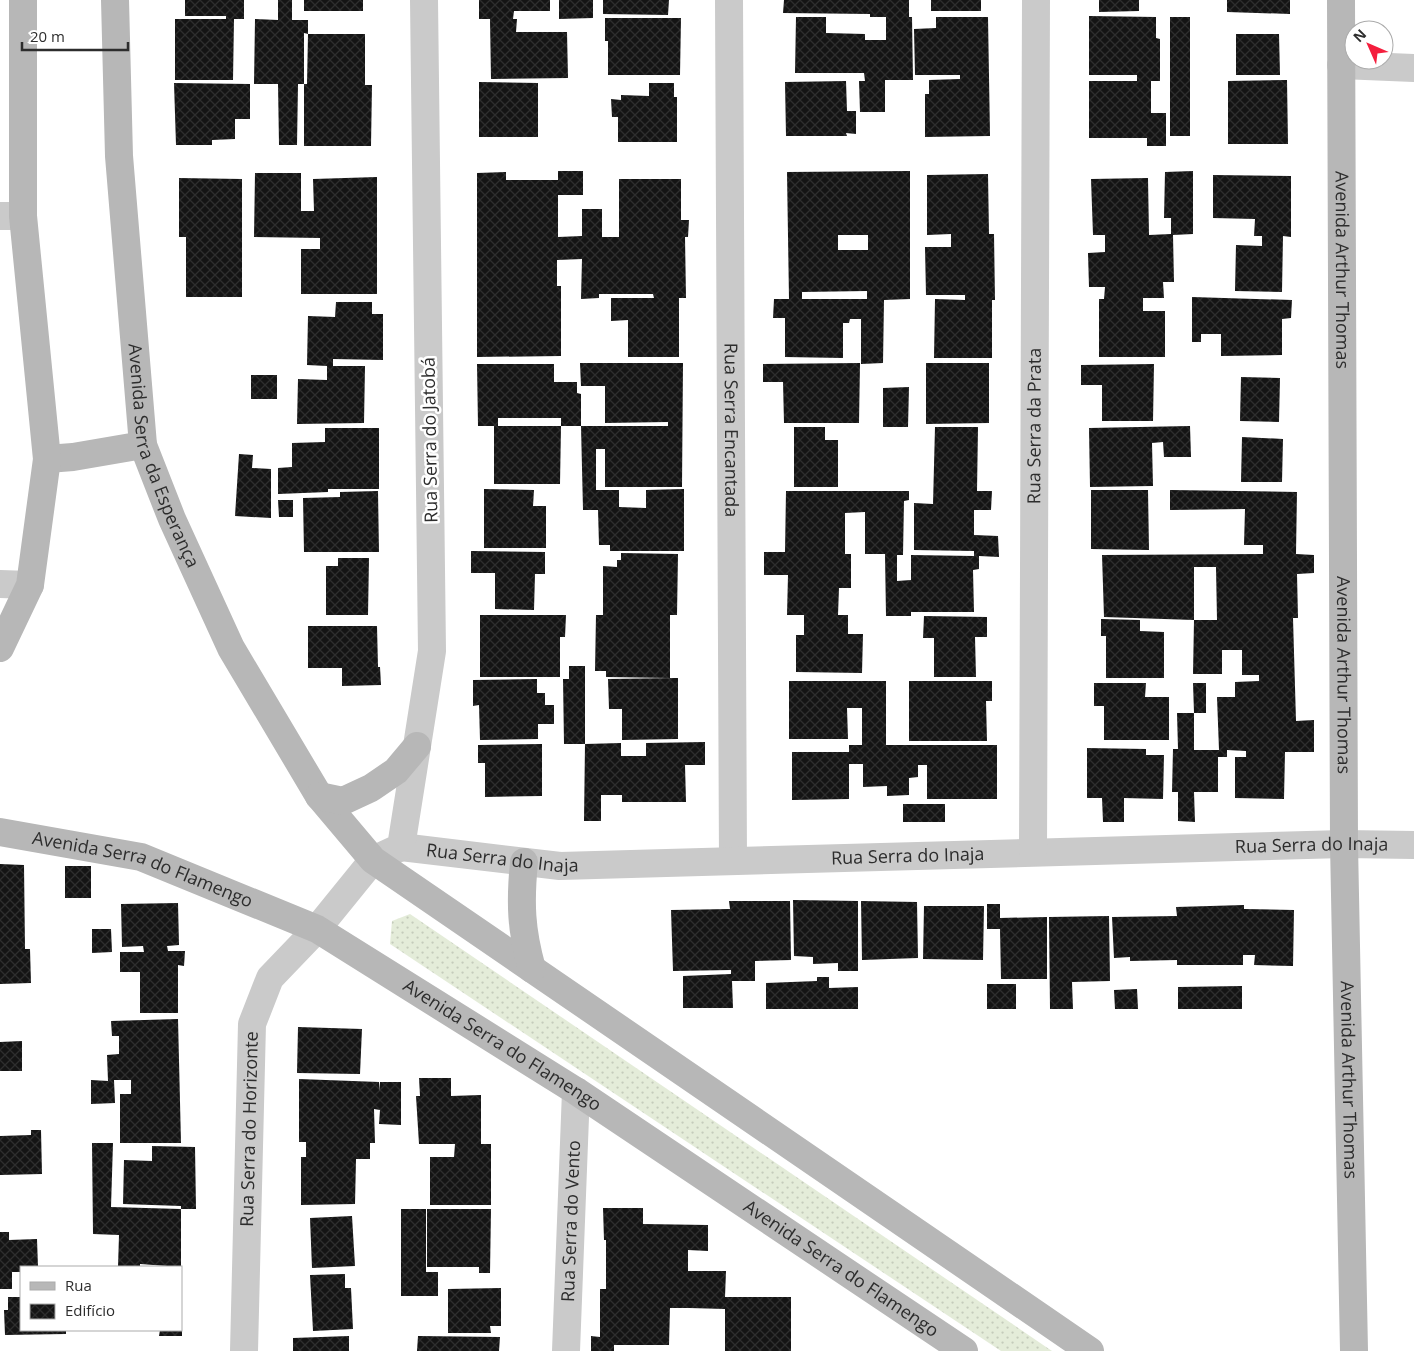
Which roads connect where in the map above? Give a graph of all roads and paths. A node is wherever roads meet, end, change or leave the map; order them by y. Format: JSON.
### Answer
{"nodes":[{"id":1,"x":23,"y":0,"type":"edge"},
{"id":2,"x":115,"y":0,"type":"edge"},
{"id":3,"x":424,"y":0,"type":"edge"},
{"id":4,"x":729,"y":0,"type":"edge"},
{"id":5,"x":1036,"y":0,"type":"edge"},
{"id":6,"x":1341,"y":0,"type":"edge"},
{"id":7,"x":1341,"y":65,"type":"junction"},
{"id":8,"x":1414,"y":68,"type":"edge"},
{"id":9,"x":12,"y":216,"type":"edge"},
{"id":10,"x":143,"y":445,"type":"junction"},
{"id":11,"x":47,"y":458,"type":"junction"},
{"id":12,"x":0,"y":584,"type":"edge"},
{"id":13,"x":30,"y":585,"type":"junction"},
{"id":14,"x":0,"y":648,"type":"edge"},
{"id":15,"x":417,"y":746,"type":"junction"},
{"id":16,"x":319,"y":796,"type":"junction"},
{"id":17,"x":0,"y":832,"type":"edge"},
{"id":18,"x":1344,"y":844,"type":"junction"},
{"id":19,"x":1414,"y":845,"type":"edge"},
{"id":20,"x":401,"y":847,"type":"junction"},
{"id":21,"x":1033,"y":852,"type":"junction"},
{"id":22,"x":373,"y":860,"type":"junction"},
{"id":23,"x":733,"y":861,"type":"junction"},
{"id":24,"x":524,"y":862,"type":"junction"},
{"id":25,"x":317,"y":929,"type":"junction"},
{"id":26,"x":532,"y":969,"type":"junction"},
{"id":27,"x":576,"y":1091,"type":"junction"},
{"id":28,"x":244,"y":1351,"type":"edge"},
{"id":29,"x":566,"y":1351,"type":"edge"},
{"id":30,"x":964,"y":1351,"type":"edge"},
{"id":31,"x":1090,"y":1351,"type":"edge"},
{"id":32,"x":1354,"y":1351,"type":"edge"}],
"edges":[{"from":1,"to":9,"type":"street"},
{"from":2,"to":10,"type":"street","name":"Avenida Serra da Esperança"},
{"from":3,"to":15,"type":"street","name":"Rua Serra do Jatobá"},
{"from":4,"to":23,"type":"street","name":"Rua Serra Encantada"},
{"from":5,"to":21,"type":"street","name":"Rua Serra da Prata"},
{"from":6,"to":7,"type":"street","name":"Avenida Arthur Thomas"},
{"from":7,"to":8,"type":"street"},
{"from":7,"to":18,"type":"street","name":"Avenida Arthur Thomas"},
{"from":9,"to":11,"type":"street"},
{"from":10,"to":11,"type":"street"},
{"from":10,"to":16,"type":"street","name":"Avenida Serra da Esperança"},
{"from":11,"to":13,"type":"street"},
{"from":12,"to":13,"type":"street"},
{"from":13,"to":14,"type":"street"},
{"from":15,"to":16,"type":"street"},
{"from":15,"to":20,"type":"street","name":"Rua Serra do Jatobá"},
{"from":16,"to":22,"type":"street","name":"Avenida Serra da Esperança"},
{"from":17,"to":25,"type":"street","name":"Avenida Serra do Flamengo"},
{"from":18,"to":19,"type":"street","name":"Rua Serra do Inaja"},
{"from":18,"to":21,"type":"street","name":"Rua Serra do Inaja"},
{"from":18,"to":32,"type":"street","name":"Avenida Arthur Thomas"},
{"from":20,"to":22,"type":"street"},
{"from":20,"to":24,"type":"street","name":"Rua Serra do Inaja"},
{"from":21,"to":23,"type":"street","name":"Rua Serra do Inaja"},
{"from":22,"to":25,"type":"street","name":"Rua Serra do Horizonte"},
{"from":22,"to":26,"type":"street"},
{"from":23,"to":24,"type":"street","name":"Rua Serra do Inaja"},
{"from":24,"to":26,"type":"street"},
{"from":25,"to":27,"type":"street","name":"Avenida Serra do Flamengo"},
{"from":25,"to":28,"type":"street","name":"Rua Serra do Horizonte"},
{"from":26,"to":31,"type":"street"},
{"from":27,"to":29,"type":"street","name":"Rua Serra do Vento"},
{"from":27,"to":30,"type":"street","name":"Avenida Serra do Flamengo"}]}
